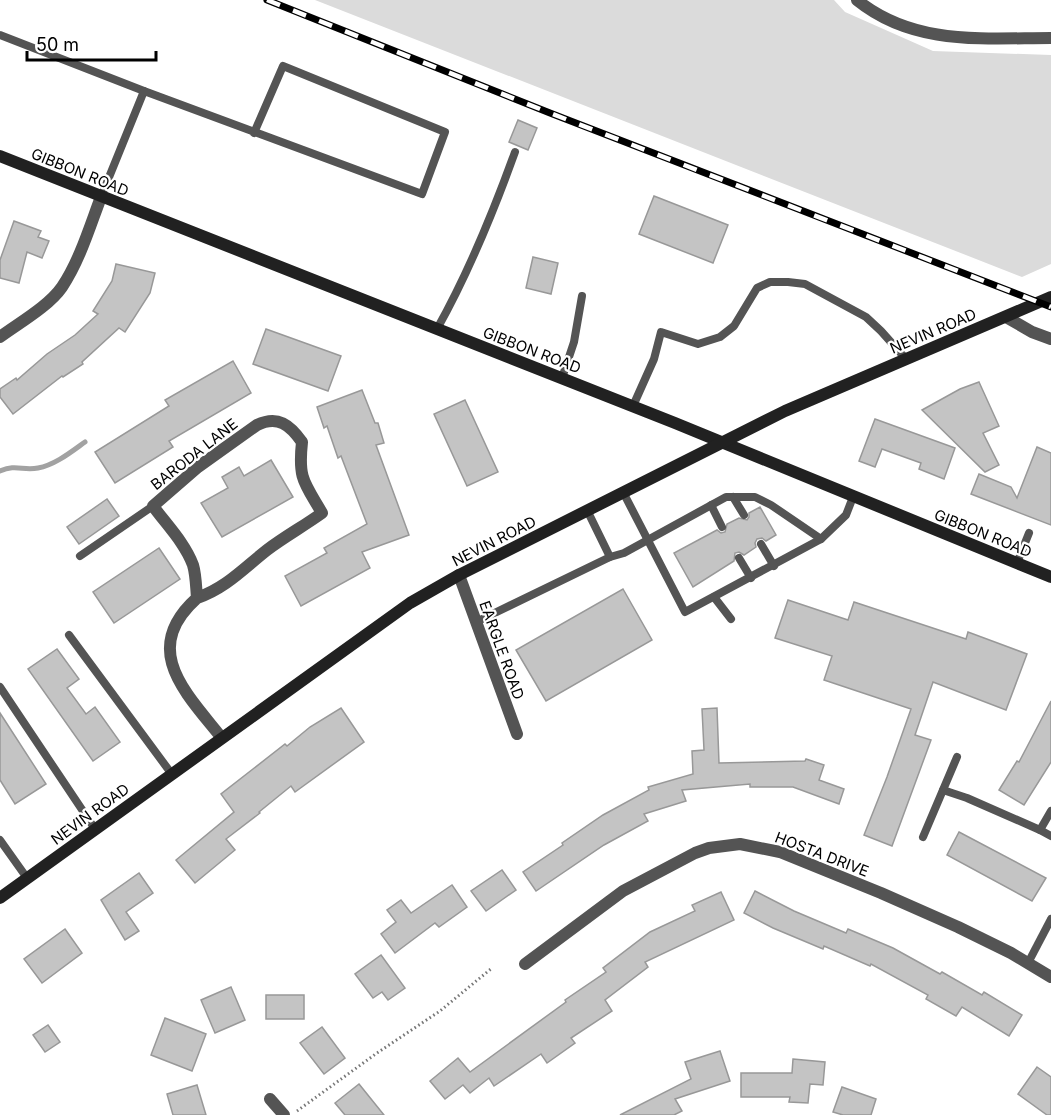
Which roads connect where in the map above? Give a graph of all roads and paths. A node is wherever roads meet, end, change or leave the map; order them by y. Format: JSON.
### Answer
{"nodes":[{"id":1,"x":857,"y":0,"type":"edge"},
{"id":2,"x":0,"y":35,"type":"edge"},
{"id":3,"x":1051,"y":38,"type":"edge"},
{"id":4,"x":144,"y":91,"type":"junction"},
{"id":5,"x":254,"y":133,"type":"junction"},
{"id":6,"x":515,"y":152,"type":"dead end"},
{"id":7,"x":0,"y":156,"type":"edge"},
{"id":8,"x":102,"y":197,"type":"junction"},
{"id":9,"x":582,"y":296,"type":"dead end"},
{"id":10,"x":1051,"y":297,"type":"edge"},
{"id":11,"x":1006,"y":317,"type":"junction"},
{"id":12,"x":437,"y":329,"type":"junction"},
{"id":13,"x":1,"y":335,"type":"edge"},
{"id":14,"x":1051,"y":339,"type":"edge"},
{"id":15,"x":906,"y":360,"type":"junction"},
{"id":16,"x":562,"y":378,"type":"junction"},
{"id":17,"x":633,"y":406,"type":"junction"},
{"id":18,"x":722,"y":442,"type":"junction"},
{"id":19,"x":623,"y":492,"type":"junction"},
{"id":20,"x":733,"y":497,"type":"junction"},
{"id":21,"x":853,"y":497,"type":"junction"},
{"id":22,"x":711,"y":505,"type":"junction"},
{"id":23,"x":153,"y":506,"type":"junction"},
{"id":24,"x":587,"y":510,"type":"junction"},
{"id":25,"x":744,"y":515,"type":"dead end"},
{"id":26,"x":722,"y":527,"type":"dead end"},
{"id":27,"x":1029,"y":533,"type":"dead end"},
{"id":28,"x":821,"y":539,"type":"junction"},
{"id":29,"x":647,"y":541,"type":"junction"},
{"id":30,"x":761,"y":544,"type":"dead end"},
{"id":31,"x":80,"y":556,"type":"dead end"},
{"id":32,"x":610,"y":557,"type":"junction"},
{"id":33,"x":740,"y":558,"type":"dead end"},
{"id":34,"x":1017,"y":563,"type":"junction"},
{"id":35,"x":774,"y":566,"type":"junction"},
{"id":36,"x":459,"y":575,"type":"junction"},
{"id":37,"x":1051,"y":577,"type":"edge"},
{"id":38,"x":751,"y":578,"type":"junction"},
{"id":39,"x":714,"y":597,"type":"junction"},
{"id":40,"x":198,"y":598,"type":"junction"},
{"id":41,"x":731,"y":619,"type":"dead end"},
{"id":42,"x":476,"y":622,"type":"junction"},
{"id":43,"x":69,"y":635,"type":"dead end"},
{"id":44,"x":0,"y":687,"type":"edge"},
{"id":45,"x":517,"y":734,"type":"dead end"},
{"id":46,"x":221,"y":737,"type":"junction"},
{"id":47,"x":957,"y":757,"type":"dead end"},
{"id":48,"x":171,"y":773,"type":"junction"},
{"id":49,"x":943,"y":790,"type":"junction"},
{"id":50,"x":1051,"y":811,"type":"edge"},
{"id":51,"x":95,"y":829,"type":"junction"},
{"id":52,"x":1040,"y":830,"type":"junction"},
{"id":53,"x":1051,"y":836,"type":"edge"},
{"id":54,"x":922,"y":837,"type":"dead end"},
{"id":55,"x":0,"y":840,"type":"edge"},
{"id":56,"x":27,"y":878,"type":"junction"},
{"id":57,"x":0,"y":898,"type":"edge"},
{"id":58,"x":1051,"y":919,"type":"edge"},
{"id":59,"x":1028,"y":963,"type":"junction"},
{"id":60,"x":525,"y":964,"type":"dead end"},
{"id":61,"x":492,"y":968,"type":"dead end"},
{"id":62,"x":1051,"y":976,"type":"edge"},
{"id":63,"x":270,"y":1099,"type":"dead end"},
{"id":64,"x":296,"y":1112,"type":"dead end"},
{"id":65,"x":284,"y":1115,"type":"edge"}],
"edges":[{"from":1,"to":3,"type":"street"},
{"from":2,"to":4,"type":"lane"},
{"from":4,"to":5,"type":"lane"},
{"from":4,"to":8,"type":"lane"},
{"from":5,"to":5,"type":"lane"},
{"from":6,"to":12,"type":"lane"},
{"from":7,"to":8,"type":"main road","name":"GIBBON ROAD"},
{"from":8,"to":12,"type":"main road","name":"GIBBON ROAD"},
{"from":8,"to":13,"type":"street"},
{"from":9,"to":16,"type":"lane"},
{"from":10,"to":11,"type":"main road","name":"NEVIN ROAD"},
{"from":11,"to":14,"type":"street"},
{"from":11,"to":15,"type":"main road","name":"NEVIN ROAD"},
{"from":12,"to":16,"type":"main road","name":"GIBBON ROAD"},
{"from":15,"to":17,"type":"lane"},
{"from":15,"to":18,"type":"main road","name":"NEVIN ROAD"},
{"from":16,"to":17,"type":"main road","name":"GIBBON ROAD"},
{"from":17,"to":18,"type":"main road","name":"GIBBON ROAD"},
{"from":18,"to":19,"type":"main road","name":"NEVIN ROAD"},
{"from":18,"to":21,"type":"main road","name":"GIBBON ROAD"},
{"from":19,"to":24,"type":"main road","name":"NEVIN ROAD"},
{"from":19,"to":29,"type":"lane"},
{"from":20,"to":22,"type":"lane"},
{"from":20,"to":25,"type":"lane"},
{"from":20,"to":28,"type":"lane"},
{"from":21,"to":28,"type":"lane"},
{"from":21,"to":34,"type":"main road","name":"GIBBON ROAD"},
{"from":22,"to":26,"type":"lane"},
{"from":22,"to":29,"type":"lane"},
{"from":23,"to":31,"type":"lane"},
{"from":23,"to":40,"type":"street","name":"BARODA LANE"},
{"from":23,"to":40,"type":"street","name":"BARODA LANE"},
{"from":24,"to":32,"type":"lane"},
{"from":24,"to":36,"type":"main road","name":"NEVIN ROAD"},
{"from":27,"to":34,"type":"lane"},
{"from":28,"to":35,"type":"lane"},
{"from":29,"to":32,"type":"lane"},
{"from":29,"to":39,"type":"lane"},
{"from":30,"to":35,"type":"lane"},
{"from":32,"to":42,"type":"lane"},
{"from":33,"to":38,"type":"lane"},
{"from":34,"to":37,"type":"main road","name":"GIBBON ROAD"},
{"from":35,"to":38,"type":"lane"},
{"from":36,"to":42,"type":"street","name":"EARGLE ROAD"},
{"from":36,"to":46,"type":"main road","name":"NEVIN ROAD"},
{"from":38,"to":39,"type":"lane"},
{"from":39,"to":41,"type":"lane"},
{"from":40,"to":46,"type":"street","name":"BARODA LANE"},
{"from":42,"to":45,"type":"street","name":"EARGLE ROAD"},
{"from":43,"to":48,"type":"lane"},
{"from":44,"to":51,"type":"lane"},
{"from":46,"to":48,"type":"main road","name":"NEVIN ROAD"},
{"from":47,"to":49,"type":"lane"},
{"from":48,"to":51,"type":"main road","name":"NEVIN ROAD"},
{"from":49,"to":52,"type":"lane"},
{"from":49,"to":54,"type":"lane"},
{"from":50,"to":52,"type":"lane"},
{"from":51,"to":56,"type":"main road","name":"NEVIN ROAD"},
{"from":52,"to":53,"type":"lane"},
{"from":55,"to":56,"type":"lane"},
{"from":56,"to":57,"type":"main road","name":"NEVIN ROAD"},
{"from":58,"to":59,"type":"lane"},
{"from":59,"to":60,"type":"street","name":"HOSTA DRIVE"},
{"from":59,"to":62,"type":"street","name":"HOSTA DRIVE"},
{"from":61,"to":64,"type":"path"},
{"from":63,"to":65,"type":"street"}]}
